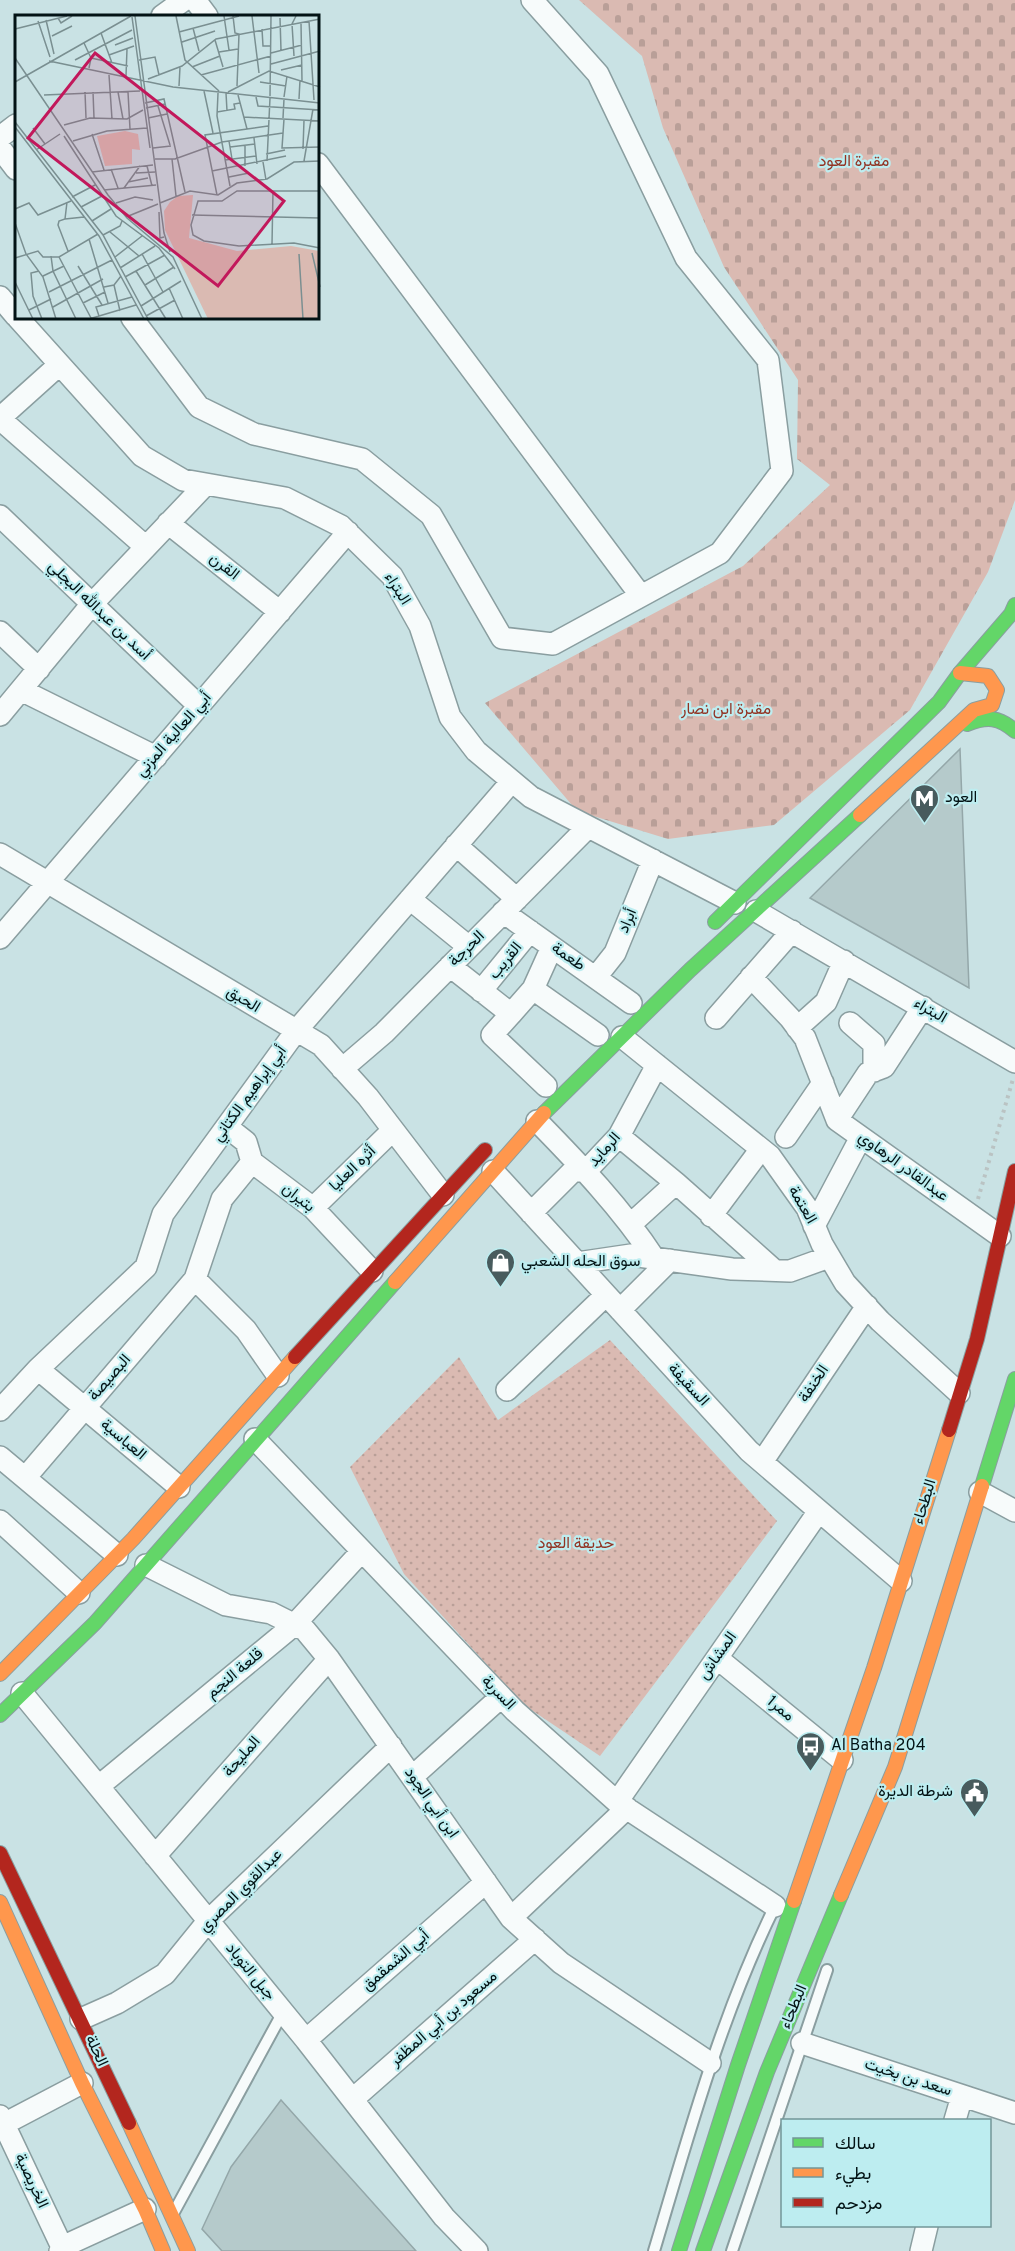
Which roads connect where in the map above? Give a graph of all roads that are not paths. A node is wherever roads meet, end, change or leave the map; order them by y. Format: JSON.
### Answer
{"nodes":[{"id":1,"x":184,"y":0,"type":"edge"},
{"id":2,"x":195,"y":0,"type":"edge"},
{"id":3,"x":532,"y":0,"type":"edge"},
{"id":4,"x":163,"y":15,"type":"edge"},
{"id":5,"x":206,"y":15,"type":"edge"},
{"id":6,"x":15,"y":126,"type":"edge"},
{"id":7,"x":0,"y":137,"type":"edge"},
{"id":8,"x":0,"y":148,"type":"edge"},
{"id":9,"x":320,"y":167,"type":"edge"},
{"id":10,"x":15,"y":168,"type":"edge"},
{"id":11,"x":0,"y":297,"type":"edge"},
{"id":12,"x":15,"y":315,"type":"edge"},
{"id":13,"x":20,"y":320,"type":"edge"},
{"id":14,"x":134,"y":320,"type":"edge"},
{"id":15,"x":59,"y":365,"type":"junction"},
{"id":16,"x":0,"y":419,"type":"edge"},
{"id":17,"x":205,"y":485,"type":"junction"},
{"id":18,"x":0,"y":516,"type":"edge"},
{"id":19,"x":168,"y":523,"type":"junction"},
{"id":20,"x":348,"y":532,"type":"junction"},
{"id":21,"x":146,"y":547,"type":"junction"},
{"id":22,"x":641,"y":596,"type":"junction"},
{"id":23,"x":92,"y":604,"type":"junction"},
{"id":24,"x":1015,"y":605,"type":"edge"},
{"id":25,"x":280,"y":612,"type":"junction"},
{"id":26,"x":0,"y":632,"type":"edge"},
{"id":27,"x":39,"y":669,"type":"junction"},
{"id":28,"x":960,"y":673,"type":"junction"},
{"id":29,"x":21,"y":690,"type":"junction"},
{"id":30,"x":199,"y":706,"type":"junction"},
{"id":31,"x":0,"y":715,"type":"edge"},
{"id":32,"x":953,"y":729,"type":"junction"},
{"id":33,"x":1015,"y":731,"type":"edge"},
{"id":34,"x":156,"y":757,"type":"junction"},
{"id":35,"x":512,"y":781,"type":"junction"},
{"id":36,"x":588,"y":827,"type":"junction"},
{"id":37,"x":456,"y":845,"type":"junction"},
{"id":38,"x":0,"y":854,"type":"edge"},
{"id":39,"x":652,"y":860,"type":"junction"},
{"id":40,"x":47,"y":883,"type":"junction"},
{"id":41,"x":410,"y":899,"type":"junction"},
{"id":42,"x":735,"y":903,"type":"junction"},
{"id":43,"x":510,"y":905,"type":"junction"},
{"id":44,"x":756,"y":911,"type":"junction"},
{"id":45,"x":707,"y":930,"type":"dead end"},
{"id":46,"x":530,"y":931,"type":"junction"},
{"id":47,"x":792,"y":931,"type":"junction"},
{"id":48,"x":0,"y":938,"type":"edge"},
{"id":49,"x":552,"y":946,"type":"junction"},
{"id":50,"x":469,"y":947,"type":"junction"},
{"id":51,"x":844,"y":961,"type":"junction"},
{"id":52,"x":450,"y":966,"type":"junction"},
{"id":53,"x":596,"y":977,"type":"junction"},
{"id":54,"x":752,"y":977,"type":"junction"},
{"id":55,"x":533,"y":988,"type":"junction"},
{"id":56,"x":481,"y":991,"type":"junction"},
{"id":57,"x":631,"y":1003,"type":"dead end"},
{"id":58,"x":923,"y":1007,"type":"junction"},
{"id":59,"x":511,"y":1014,"type":"junction"},
{"id":60,"x":716,"y":1018,"type":"dead end"},
{"id":61,"x":850,"y":1023,"type":"dead end"},
{"id":62,"x":797,"y":1028,"type":"junction"},
{"id":63,"x":296,"y":1031,"type":"junction"},
{"id":64,"x":604,"y":1035,"type":"junction"},
{"id":65,"x":1015,"y":1062,"type":"edge"},
{"id":66,"x":657,"y":1065,"type":"junction"},
{"id":67,"x":342,"y":1069,"type":"junction"},
{"id":68,"x":874,"y":1071,"type":"junction"},
{"id":69,"x":823,"y":1083,"type":"junction"},
{"id":70,"x":546,"y":1086,"type":"dead end"},
{"id":71,"x":837,"y":1120,"type":"junction"},
{"id":72,"x":537,"y":1121,"type":"junction"},
{"id":73,"x":226,"y":1127,"type":"junction"},
{"id":74,"x":393,"y":1130,"type":"junction"},
{"id":75,"x":619,"y":1136,"type":"junction"},
{"id":76,"x":786,"y":1137,"type":"dead end"},
{"id":77,"x":861,"y":1137,"type":"junction"},
{"id":78,"x":495,"y":1139,"type":"dead end"},
{"id":79,"x":761,"y":1149,"type":"junction"},
{"id":80,"x":252,"y":1162,"type":"junction"},
{"id":81,"x":493,"y":1171,"type":"junction"},
{"id":82,"x":586,"y":1171,"type":"junction"},
{"id":83,"x":1015,"y":1171,"type":"edge"},
{"id":84,"x":676,"y":1183,"type":"junction"},
{"id":85,"x":442,"y":1195,"type":"junction"},
{"id":86,"x":313,"y":1208,"type":"junction"},
{"id":87,"x":531,"y":1213,"type":"junction"},
{"id":88,"x":711,"y":1216,"type":"junction"},
{"id":89,"x":631,"y":1224,"type":"junction"},
{"id":90,"x":814,"y":1226,"type":"junction"},
{"id":91,"x":1000,"y":1236,"type":"junction"},
{"id":92,"x":829,"y":1257,"type":"junction"},
{"id":93,"x":662,"y":1259,"type":"junction"},
{"id":94,"x":577,"y":1263,"type":"junction"},
{"id":95,"x":774,"y":1270,"type":"junction"},
{"id":96,"x":372,"y":1271,"type":"junction"},
{"id":97,"x":195,"y":1279,"type":"junction"},
{"id":98,"x":613,"y":1303,"type":"junction"},
{"id":99,"x":867,"y":1306,"type":"junction"},
{"id":100,"x":39,"y":1370,"type":"junction"},
{"id":101,"x":278,"y":1376,"type":"junction"},
{"id":102,"x":1015,"y":1379,"type":"edge"},
{"id":103,"x":507,"y":1390,"type":"dead end"},
{"id":104,"x":959,"y":1394,"type":"junction"},
{"id":105,"x":85,"y":1408,"type":"junction"},
{"id":106,"x":0,"y":1410,"type":"edge"},
{"id":107,"x":255,"y":1439,"type":"junction"},
{"id":108,"x":0,"y":1457,"type":"edge"},
{"id":109,"x":762,"y":1462,"type":"junction"},
{"id":110,"x":25,"y":1478,"type":"junction"},
{"id":111,"x":179,"y":1487,"type":"junction"},
{"id":112,"x":980,"y":1492,"type":"junction"},
{"id":113,"x":1015,"y":1510,"type":"edge"},
{"id":114,"x":819,"y":1511,"type":"junction"},
{"id":115,"x":0,"y":1521,"type":"edge"},
{"id":116,"x":362,"y":1551,"type":"junction"},
{"id":117,"x":117,"y":1555,"type":"junction"},
{"id":118,"x":146,"y":1564,"type":"junction"},
{"id":119,"x":901,"y":1581,"type":"junction"},
{"id":120,"x":80,"y":1593,"type":"junction"},
{"id":121,"x":294,"y":1625,"type":"junction"},
{"id":122,"x":717,"y":1658,"type":"junction"},
{"id":123,"x":328,"y":1659,"type":"junction"},
{"id":124,"x":2,"y":1668,"type":"edge"},
{"id":125,"x":22,"y":1694,"type":"junction"},
{"id":126,"x":501,"y":1697,"type":"junction"},
{"id":127,"x":0,"y":1715,"type":"edge"},
{"id":128,"x":391,"y":1746,"type":"junction"},
{"id":129,"x":843,"y":1760,"type":"junction"},
{"id":130,"x":895,"y":1767,"type":"junction"},
{"id":131,"x":412,"y":1777,"type":"junction"},
{"id":132,"x":99,"y":1786,"type":"junction"},
{"id":133,"x":622,"y":1805,"type":"junction"},
{"id":134,"x":819,"y":1828,"type":"junction"},
{"id":135,"x":0,"y":1852,"type":"edge"},
{"id":136,"x":155,"y":1856,"type":"junction"},
{"id":137,"x":791,"y":1877,"type":"dead end"},
{"id":138,"x":486,"y":1882,"type":"junction"},
{"id":139,"x":778,"y":1901,"type":"joint"},
{"id":140,"x":0,"y":1902,"type":"edge"},
{"id":141,"x":847,"y":1911,"type":"dead end"},
{"id":142,"x":511,"y":1918,"type":"junction"},
{"id":143,"x":208,"y":1921,"type":"junction"},
{"id":144,"x":536,"y":1939,"type":"junction"},
{"id":145,"x":832,"y":1955,"type":"dead end"},
{"id":146,"x":283,"y":2012,"type":"junction"},
{"id":147,"x":81,"y":2019,"type":"junction"},
{"id":148,"x":306,"y":2040,"type":"junction"},
{"id":149,"x":802,"y":2043,"type":"junction"},
{"id":150,"x":710,"y":2063,"type":"junction"},
{"id":151,"x":82,"y":2083,"type":"junction"},
{"id":152,"x":962,"y":2096,"type":"junction"},
{"id":153,"x":353,"y":2099,"type":"junction"},
{"id":154,"x":1015,"y":2113,"type":"edge"},
{"id":155,"x":956,"y":2119,"type":"edge"},
{"id":156,"x":2,"y":2120,"type":"edge"},
{"id":157,"x":145,"y":2210,"type":"junction"},
{"id":158,"x":173,"y":2215,"type":"junction"},
{"id":159,"x":927,"y":2227,"type":"edge"},
{"id":160,"x":61,"y":2249,"type":"edge"},
{"id":161,"x":162,"y":2251,"type":"edge"},
{"id":162,"x":188,"y":2251,"type":"edge"},
{"id":163,"x":477,"y":2251,"type":"edge"},
{"id":164,"x":654,"y":2251,"type":"edge"},
{"id":165,"x":679,"y":2251,"type":"edge"},
{"id":166,"x":703,"y":2251,"type":"edge"},
{"id":167,"x":732,"y":2251,"type":"edge"},
{"id":168,"x":921,"y":2251,"type":"edge"}],
"edges":[{"from":1,"to":4,"type":"street"},
{"from":2,"to":5,"type":"street"},
{"from":3,"to":22,"type":"street"},
{"from":6,"to":7,"type":"street"},
{"from":8,"to":10,"type":"street"},
{"from":9,"to":22,"type":"street"},
{"from":11,"to":12,"type":"street","name":"البتراء"},
{"from":13,"to":15,"type":"street","name":"البتراء"},
{"from":14,"to":22,"type":"street"},
{"from":15,"to":16,"type":"street"},
{"from":15,"to":17,"type":"street","name":"البتراء"},
{"from":16,"to":21,"type":"street"},
{"from":17,"to":19,"type":"street"},
{"from":17,"to":20,"type":"street","name":"البتراء"},
{"from":18,"to":23,"type":"street","name":"أسد بن عبدالله البجلي"},
{"from":19,"to":21,"type":"street"},
{"from":19,"to":25,"type":"street","name":"القرن"},
{"from":20,"to":25,"type":"street","name":"أبي العالية المزني"},
{"from":20,"to":35,"type":"street","name":"البتراء"},
{"from":21,"to":23,"type":"street"},
{"from":23,"to":27,"type":"street"},
{"from":23,"to":30,"type":"street","name":"أسد بن عبدالله البجلي"},
{"from":24,"to":28,"type":"main road"},
{"from":25,"to":30,"type":"street","name":"أبي العالية المزني"},
{"from":26,"to":27,"type":"street"},
{"from":27,"to":29,"type":"street"},
{"from":28,"to":32,"type":"main road"},
{"from":28,"to":42,"type":"main road"},
{"from":29,"to":31,"type":"street"},
{"from":29,"to":34,"type":"street"},
{"from":30,"to":34,"type":"street","name":"أبي العالية المزني"},
{"from":32,"to":33,"type":"main road"},
{"from":32,"to":44,"type":"main road"},
{"from":34,"to":40,"type":"street","name":"أبي العالية المزني"},
{"from":35,"to":36,"type":"street","name":"البتراء"},
{"from":35,"to":37,"type":"street","name":"أبي إبراهيم الكتاني"},
{"from":36,"to":39,"type":"street","name":"البتراء"},
{"from":36,"to":43,"type":"street","name":"الحرجة"},
{"from":37,"to":41,"type":"street","name":"أبي إبراهيم الكتاني"},
{"from":37,"to":43,"type":"street","name":"طعمة"},
{"from":38,"to":40,"type":"street","name":"الحبق"},
{"from":39,"to":42,"type":"street","name":"البتراء"},
{"from":39,"to":53,"type":"street","name":"أبراد"},
{"from":40,"to":48,"type":"street","name":"أبي العالية المزني"},
{"from":40,"to":63,"type":"street","name":"الحبق"},
{"from":41,"to":50,"type":"street"},
{"from":41,"to":63,"type":"street","name":"أبي إبراهيم الكتاني"},
{"from":42,"to":45,"type":"main road"},
{"from":43,"to":46,"type":"street","name":"طعمة"},
{"from":43,"to":50,"type":"street","name":"الحرجة"},
{"from":44,"to":47,"type":"street","name":"البتراء"},
{"from":44,"to":64,"type":"main road"},
{"from":46,"to":49,"type":"street","name":"طعمة"},
{"from":46,"to":56,"type":"street","name":"القريب"},
{"from":47,"to":51,"type":"street","name":"البتراء"},
{"from":47,"to":54,"type":"street"},
{"from":49,"to":53,"type":"street","name":"طعمة"},
{"from":49,"to":55,"type":"street"},
{"from":50,"to":52,"type":"street","name":"الحرجة"},
{"from":51,"to":58,"type":"street","name":"البتراء"},
{"from":51,"to":62,"type":"street"},
{"from":52,"to":56,"type":"street"},
{"from":52,"to":67,"type":"street","name":"الحرجة"},
{"from":53,"to":57,"type":"street","name":"طعمة"},
{"from":54,"to":60,"type":"street"},
{"from":54,"to":62,"type":"street"},
{"from":55,"to":59,"type":"street"},
{"from":55,"to":64,"type":"street","name":"العتمة"},
{"from":56,"to":59,"type":"street"},
{"from":58,"to":65,"type":"street","name":"البتراء"},
{"from":58,"to":68,"type":"street"},
{"from":59,"to":70,"type":"street"},
{"from":61,"to":68,"type":"street"},
{"from":62,"to":69,"type":"street"},
{"from":63,"to":67,"type":"street","name":"الحبق"},
{"from":63,"to":73,"type":"street","name":"أبي إبراهيم الكتاني"},
{"from":64,"to":66,"type":"street","name":"العتمة"},
{"from":64,"to":72,"type":"main road"},
{"from":66,"to":75,"type":"street","name":"الرمايد"},
{"from":66,"to":79,"type":"street","name":"العتمة"},
{"from":67,"to":74,"type":"street","name":"الحبق"},
{"from":68,"to":71,"type":"street"},
{"from":69,"to":71,"type":"street"},
{"from":69,"to":76,"type":"street"},
{"from":71,"to":77,"type":"street","name":"عبدالقادر الرهاوي"},
{"from":72,"to":81,"type":"main road"},
{"from":72,"to":82,"type":"street"},
{"from":73,"to":80,"type":"street","name":"بتيران"},
{"from":73,"to":100,"type":"street","name":"أبي إبراهيم الكتاني"},
{"from":74,"to":85,"type":"street","name":"الحبق"},
{"from":74,"to":86,"type":"street","name":"أثره العليا"},
{"from":75,"to":82,"type":"street","name":"الرمايد"},
{"from":75,"to":84,"type":"street"},
{"from":77,"to":90,"type":"street"},
{"from":77,"to":91,"type":"street","name":"عبدالقادر الرهاوي"},
{"from":78,"to":85,"type":"main road"},
{"from":79,"to":88,"type":"street"},
{"from":79,"to":90,"type":"street","name":"العتمة"},
{"from":80,"to":86,"type":"street","name":"بتيران"},
{"from":80,"to":97,"type":"street","name":"البصيصة"},
{"from":81,"to":87,"type":"street","name":"السقيفة"},
{"from":81,"to":107,"type":"main road"},
{"from":82,"to":87,"type":"street","name":"الرمايد"},
{"from":82,"to":89,"type":"street"},
{"from":83,"to":91,"type":"main road","name":"البطحاء"},
{"from":84,"to":88,"type":"street"},
{"from":84,"to":89,"type":"street"},
{"from":85,"to":96,"type":"main road"},
{"from":86,"to":96,"type":"street","name":"بتيران"},
{"from":87,"to":94,"type":"street","name":"السقيفة"},
{"from":88,"to":95,"type":"street"},
{"from":89,"to":93,"type":"street"},
{"from":90,"to":92,"type":"street","name":"العتمة"},
{"from":91,"to":104,"type":"main road","name":"البطحاء"},
{"from":92,"to":95,"type":"street"},
{"from":92,"to":99,"type":"street","name":"العتمة"},
{"from":93,"to":94,"type":"street"},
{"from":93,"to":95,"type":"street"},
{"from":93,"to":98,"type":"street"},
{"from":94,"to":98,"type":"street","name":"السقيفة"},
{"from":96,"to":101,"type":"main road"},
{"from":97,"to":101,"type":"street"},
{"from":97,"to":105,"type":"street","name":"البصيصة"},
{"from":98,"to":103,"type":"street"},
{"from":98,"to":109,"type":"street","name":"السقيفة"},
{"from":99,"to":104,"type":"street","name":"العتمة"},
{"from":99,"to":109,"type":"street","name":"الخنفة"},
{"from":100,"to":105,"type":"street","name":"العباسية"},
{"from":100,"to":106,"type":"street","name":"أبي إبراهيم الكتاني"},
{"from":101,"to":111,"type":"main road"},
{"from":102,"to":112,"type":"main road","name":"البطحاء"},
{"from":104,"to":119,"type":"main road","name":"البطحاء"},
{"from":105,"to":110,"type":"street","name":"البصيصة"},
{"from":105,"to":111,"type":"street","name":"العباسية"},
{"from":107,"to":116,"type":"street","name":"السربة"},
{"from":107,"to":118,"type":"main road"},
{"from":108,"to":110,"type":"street"},
{"from":109,"to":114,"type":"street","name":"السقيفة"},
{"from":110,"to":117,"type":"street"},
{"from":111,"to":117,"type":"main road"},
{"from":112,"to":113,"type":"street"},
{"from":112,"to":130,"type":"main road","name":"البطحاء"},
{"from":114,"to":119,"type":"street","name":"السقيفة"},
{"from":114,"to":122,"type":"street","name":"المشاش"},
{"from":115,"to":120,"type":"street"},
{"from":116,"to":121,"type":"street","name":"قلعة النجم"},
{"from":116,"to":126,"type":"street","name":"السربة"},
{"from":117,"to":120,"type":"main road"},
{"from":118,"to":121,"type":"street","name":"ابن أبي الجود"},
{"from":118,"to":125,"type":"main road"},
{"from":119,"to":129,"type":"main road","name":"البطحاء"},
{"from":120,"to":124,"type":"main road"},
{"from":121,"to":123,"type":"street","name":"ابن أبي الجود"},
{"from":121,"to":132,"type":"street","name":"قلعة النجم"},
{"from":122,"to":129,"type":"street","name":"ممر1"},
{"from":122,"to":133,"type":"street","name":"المشاش"},
{"from":123,"to":128,"type":"street","name":"ابن أبي الجود"},
{"from":123,"to":136,"type":"street","name":"المليحة"},
{"from":125,"to":127,"type":"main road"},
{"from":125,"to":132,"type":"street","name":"جبل التوباد"},
{"from":126,"to":131,"type":"street"},
{"from":126,"to":133,"type":"street","name":"السربة"},
{"from":128,"to":131,"type":"street","name":"ابن أبي الجود"},
{"from":128,"to":143,"type":"street","name":"عبدالقوي المصري"},
{"from":129,"to":134,"type":"main road","name":"البطحاء"},
{"from":130,"to":141,"type":"lane","name":"البطحاء"},
{"from":130,"to":166,"type":"main road","name":"البطحاء"},
{"from":131,"to":138,"type":"street","name":"ابن أبي الجود"},
{"from":132,"to":136,"type":"street","name":"جبل التوباد"},
{"from":133,"to":139,"type":"street","name":"السربة"},
{"from":133,"to":142,"type":"street","name":"المشاش"},
{"from":134,"to":137,"type":"lane","name":"البطحاء"},
{"from":134,"to":165,"type":"main road","name":"البطحاء"},
{"from":135,"to":147,"type":"main road","name":"الحلة"},
{"from":136,"to":143,"type":"street","name":"جبل التوباد"},
{"from":138,"to":142,"type":"street","name":"ابن أبي الجود"},
{"from":138,"to":148,"type":"street","name":"أبي الشمقمق"},
{"from":139,"to":150,"type":"lane"},
{"from":140,"to":151,"type":"main road","name":"الحلة"},
{"from":142,"to":144,"type":"street","name":"ابن أبي الجود"},
{"from":143,"to":146,"type":"street","name":"جبل التوباد"},
{"from":143,"to":147,"type":"street","name":"عبدالقوي المصري"},
{"from":144,"to":150,"type":"street","name":"ابن أبي الجود"},
{"from":144,"to":153,"type":"street","name":"مسعود بن أبي المظفر"},
{"from":145,"to":149,"type":"lane","name":"البطحاء"},
{"from":146,"to":148,"type":"street","name":"جبل التوباد"},
{"from":146,"to":158,"type":"lane"},
{"from":147,"to":158,"type":"main road","name":"الحلة"},
{"from":148,"to":153,"type":"street","name":"جبل التوباد"},
{"from":149,"to":152,"type":"street","name":"سعد بن بخيت"},
{"from":149,"to":167,"type":"lane","name":"البطحاء"},
{"from":150,"to":164,"type":"lane"},
{"from":151,"to":156,"type":"street"},
{"from":151,"to":157,"type":"main road","name":"الحلة"},
{"from":152,"to":154,"type":"street","name":"سعد بن بخيت"},
{"from":152,"to":155,"type":"street"},
{"from":153,"to":163,"type":"street","name":"جبل التوباد"},
{"from":156,"to":160,"type":"street","name":"الخريصية"},
{"from":157,"to":160,"type":"street"},
{"from":157,"to":161,"type":"main road","name":"الحلة"},
{"from":158,"to":162,"type":"main road","name":"الحلة"},
{"from":159,"to":168,"type":"street"}]}
